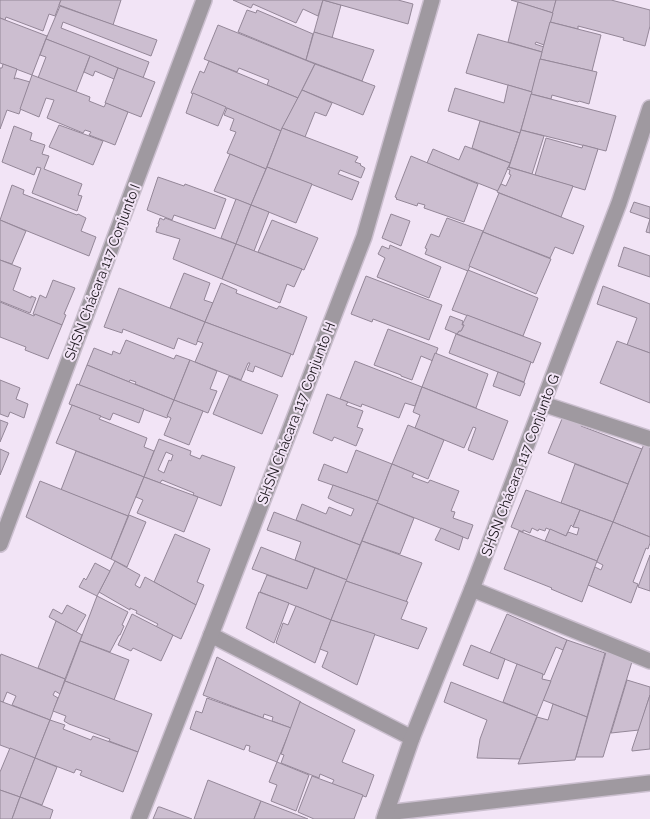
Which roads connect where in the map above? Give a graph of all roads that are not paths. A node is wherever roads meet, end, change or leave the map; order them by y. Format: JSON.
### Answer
{"nodes":[{"id":1,"x":204,"y":0,"type":"edge"},
{"id":2,"x":432,"y":0,"type":"edge"},
{"id":3,"x":650,"y":108,"type":"edge"},
{"id":4,"x":543,"y":404,"type":"junction"},
{"id":5,"x":650,"y":439,"type":"edge"},
{"id":6,"x":0,"y":544,"type":"edge"},
{"id":7,"x":472,"y":589,"type":"junction"},
{"id":8,"x":212,"y":635,"type":"junction"},
{"id":9,"x":650,"y":661,"type":"edge"},
{"id":10,"x":412,"y":738,"type":"junction"},
{"id":11,"x":650,"y":783,"type":"edge"},
{"id":12,"x":385,"y":816,"type":"edge"},
{"id":13,"x":139,"y":819,"type":"edge"}],
"edges":[{"from":1,"to":6,"type":"street","name":"SHSN Chácara 117 Conjunto I"},
{"from":2,"to":8,"type":"street","name":"SHSN Chácara 117 Conjunto H"},
{"from":3,"to":4,"type":"street","name":"SHSN Chácara 117 Conjunto G"},
{"from":4,"to":5,"type":"street"},
{"from":4,"to":7,"type":"street","name":"SHSN Chácara 117 Conjunto G"},
{"from":7,"to":9,"type":"street"},
{"from":7,"to":10,"type":"street","name":"SHSN Chácara 117 Conjunto G"},
{"from":8,"to":10,"type":"street"},
{"from":8,"to":13,"type":"street","name":"SHSN Chácara 117 Conjunto H"},
{"from":10,"to":12,"type":"street","name":"SHSN Chácara 117 Conjunto G"},
{"from":11,"to":12,"type":"street"}]}
